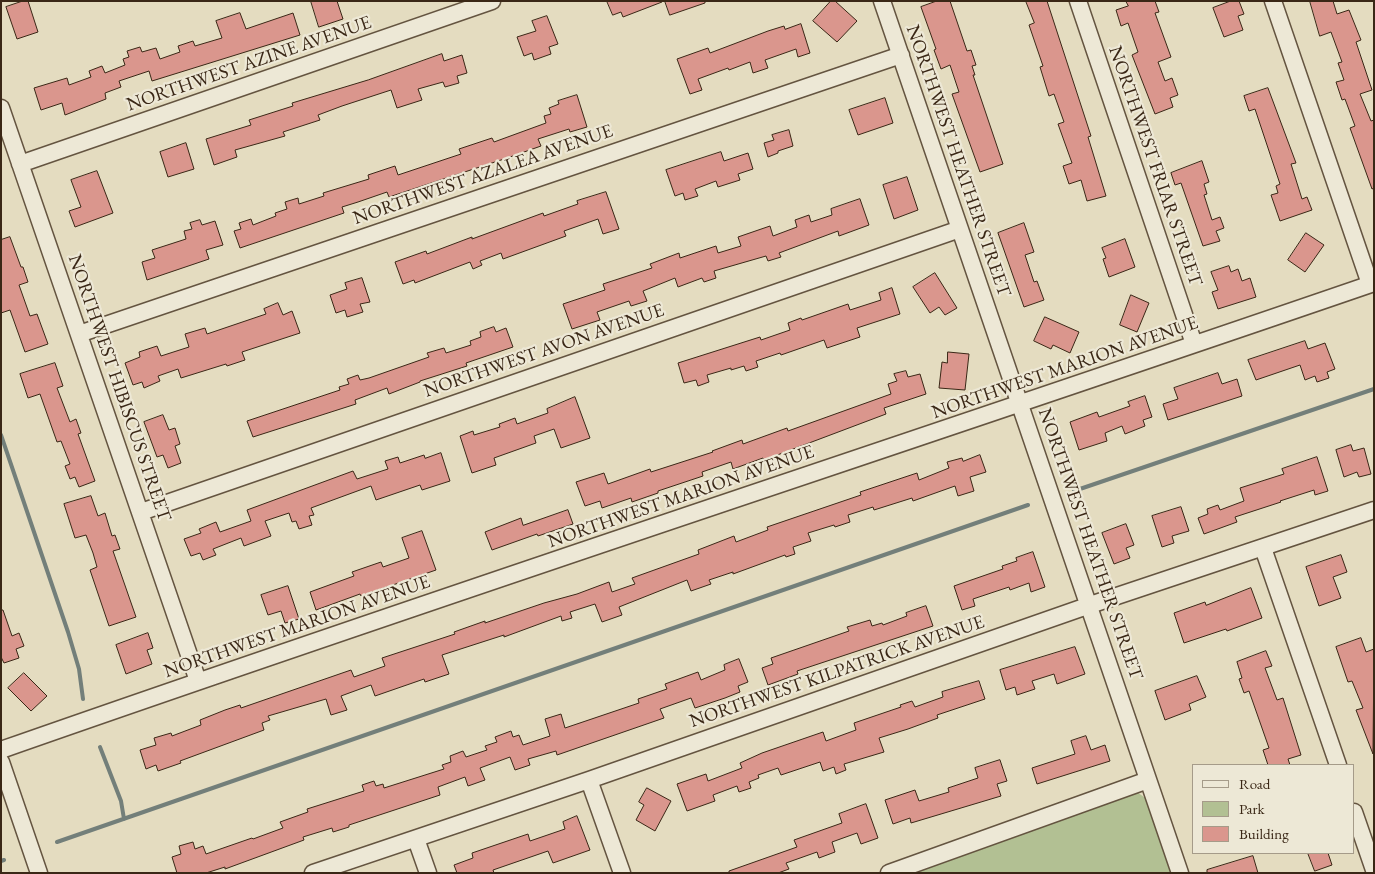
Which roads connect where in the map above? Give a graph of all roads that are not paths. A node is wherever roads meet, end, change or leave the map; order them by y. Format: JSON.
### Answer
{"nodes":[{"id":1,"x":492,"y":1,"type":"edge"},
{"id":2,"x":882,"y":1,"type":"edge"},
{"id":3,"x":1078,"y":1,"type":"edge"},
{"id":4,"x":1272,"y":1,"type":"edge"},
{"id":5,"x":901,"y":55,"type":"junction"},
{"id":6,"x":1,"y":108,"type":"edge"},
{"id":7,"x":20,"y":164,"type":"junction"},
{"id":8,"x":960,"y":229,"type":"junction"},
{"id":9,"x":1372,"y":284,"type":"edge"},
{"id":10,"x":79,"y":334,"type":"junction"},
{"id":11,"x":1194,"y":344,"type":"junction"},
{"id":12,"x":1021,"y":404,"type":"junction"},
{"id":13,"x":1374,"y":510,"type":"edge"},
{"id":14,"x":141,"y":512,"type":"junction"},
{"id":15,"x":1263,"y":548,"type":"junction"},
{"id":16,"x":1090,"y":605,"type":"junction"},
{"id":17,"x":198,"y":681,"type":"junction"},
{"id":18,"x":1,"y":750,"type":"edge"},
{"id":19,"x":1,"y":762,"type":"edge"},
{"id":20,"x":1338,"y":764,"type":"edge"},
{"id":21,"x":589,"y":780,"type":"junction"},
{"id":22,"x":1148,"y":780,"type":"junction"},
{"id":23,"x":1355,"y":815,"type":"edge"},
{"id":24,"x":416,"y":839,"type":"junction"},
{"id":25,"x":1374,"y":870,"type":"edge"},
{"id":26,"x":39,"y":873,"type":"edge"},
{"id":27,"x":313,"y":873,"type":"edge"},
{"id":28,"x":428,"y":873,"type":"edge"},
{"id":29,"x":622,"y":873,"type":"edge"},
{"id":30,"x":888,"y":873,"type":"edge"},
{"id":31,"x":1180,"y":873,"type":"edge"}],
"edges":[{"from":1,"to":7,"type":"street","name":"NORTHWEST AZINE AVENUE"},
{"from":2,"to":5,"type":"street","name":"NORTHWEST HEATHER STREET"},
{"from":3,"to":11,"type":"street","name":"NORTHWEST FRIAR STREET"},
{"from":4,"to":9,"type":"street"},
{"from":5,"to":8,"type":"street","name":"NORTHWEST HEATHER STREET"},
{"from":5,"to":10,"type":"street","name":"NORTHWEST AZALEA AVENUE"},
{"from":6,"to":7,"type":"street","name":"NORTHWEST HIBISCUS STREET"},
{"from":7,"to":10,"type":"street","name":"NORTHWEST HIBISCUS STREET"},
{"from":8,"to":12,"type":"street","name":"NORTHWEST HEATHER STREET"},
{"from":8,"to":14,"type":"street","name":"NORTHWEST AVON AVENUE"},
{"from":9,"to":11,"type":"street","name":"NORTHWEST MARION AVENUE"},
{"from":10,"to":14,"type":"street","name":"NORTHWEST HIBISCUS STREET"},
{"from":11,"to":12,"type":"street","name":"NORTHWEST MARION AVENUE"},
{"from":12,"to":16,"type":"street","name":"NORTHWEST HEATHER STREET"},
{"from":12,"to":17,"type":"street","name":"NORTHWEST MARION AVENUE"},
{"from":13,"to":15,"type":"street","name":"NORTHWEST KILPATRICK AVENUE"},
{"from":14,"to":17,"type":"street","name":"NORTHWEST HIBISCUS STREET"},
{"from":15,"to":16,"type":"street","name":"NORTHWEST KILPATRICK AVENUE"},
{"from":15,"to":20,"type":"street"},
{"from":16,"to":21,"type":"street","name":"NORTHWEST KILPATRICK AVENUE"},
{"from":16,"to":22,"type":"street","name":"NORTHWEST HEATHER STREET"},
{"from":17,"to":18,"type":"street","name":"NORTHWEST MARION AVENUE"},
{"from":19,"to":26,"type":"street"},
{"from":21,"to":24,"type":"street","name":"NORTHWEST KILPATRICK AVENUE"},
{"from":21,"to":29,"type":"street"},
{"from":22,"to":30,"type":"street"},
{"from":22,"to":31,"type":"street","name":"NORTHWEST HEATHER STREET"},
{"from":23,"to":25,"type":"street"},
{"from":24,"to":27,"type":"street","name":"NORTHWEST KILPATRICK AVENUE"},
{"from":24,"to":28,"type":"street"}]}
